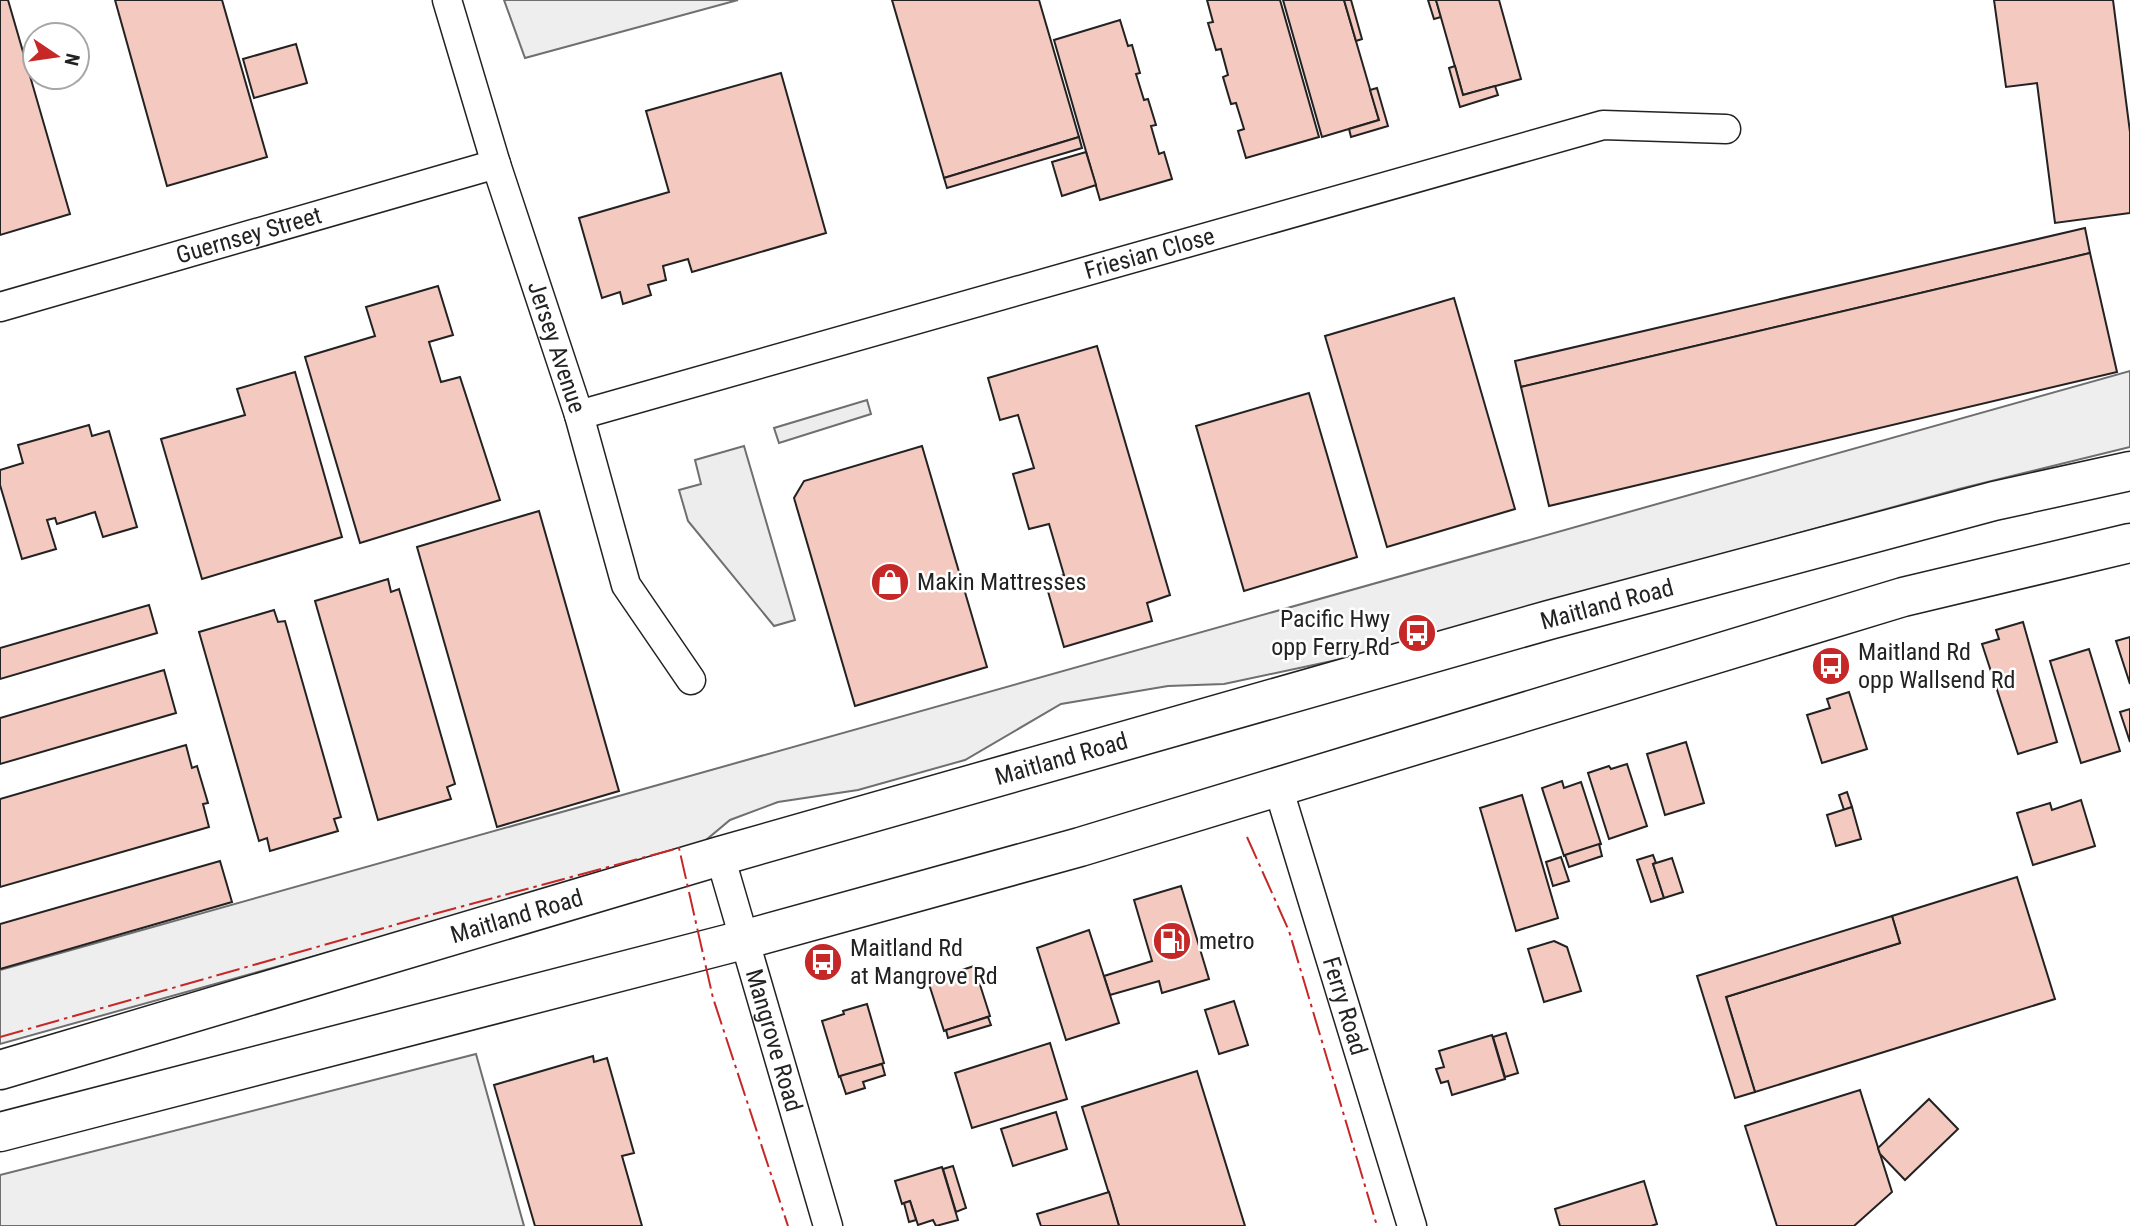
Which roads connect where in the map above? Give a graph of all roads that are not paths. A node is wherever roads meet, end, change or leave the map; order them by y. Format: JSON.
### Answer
{"nodes":[{"id":1,"x":447,"y":0,"type":"edge"},
{"id":2,"x":1726,"y":128,"type":"dead end"},
{"id":3,"x":496,"y":163,"type":"junction"},
{"id":4,"x":0,"y":307,"type":"edge"},
{"id":5,"x":579,"y":415,"type":"junction"},
{"id":6,"x":2130,"y":471,"type":"edge"},
{"id":7,"x":2130,"y":543,"type":"edge"},
{"id":8,"x":691,"y":680,"type":"dead end"},
{"id":9,"x":1279,"y":787,"type":"junction"},
{"id":10,"x":720,"y":856,"type":"junction"},
{"id":11,"x":743,"y":940,"type":"junction"},
{"id":12,"x":0,"y":1070,"type":"edge"},
{"id":13,"x":0,"y":1132,"type":"edge"},
{"id":14,"x":828,"y":1226,"type":"edge"},
{"id":15,"x":1412,"y":1226,"type":"edge"}],
"edges":[{"from":1,"to":3,"type":"street","name":"Jersey Avenue"},
{"from":2,"to":5,"type":"street","name":"Friesian Close"},
{"from":3,"to":4,"type":"street","name":"Guernsey Street"},
{"from":3,"to":5,"type":"street","name":"Jersey Avenue"},
{"from":5,"to":8,"type":"street","name":"Jersey Avenue"},
{"from":6,"to":10,"type":"highway","name":"Maitland Road"},
{"from":7,"to":9,"type":"highway"},
{"from":9,"to":11,"type":"highway"},
{"from":9,"to":15,"type":"street","name":"Ferry Road"},
{"from":10,"to":11,"type":"street","name":"Mangrove Road"},
{"from":10,"to":12,"type":"highway","name":"Maitland Road"},
{"from":11,"to":13,"type":"highway"},
{"from":11,"to":14,"type":"street","name":"Mangrove Road"}]}
